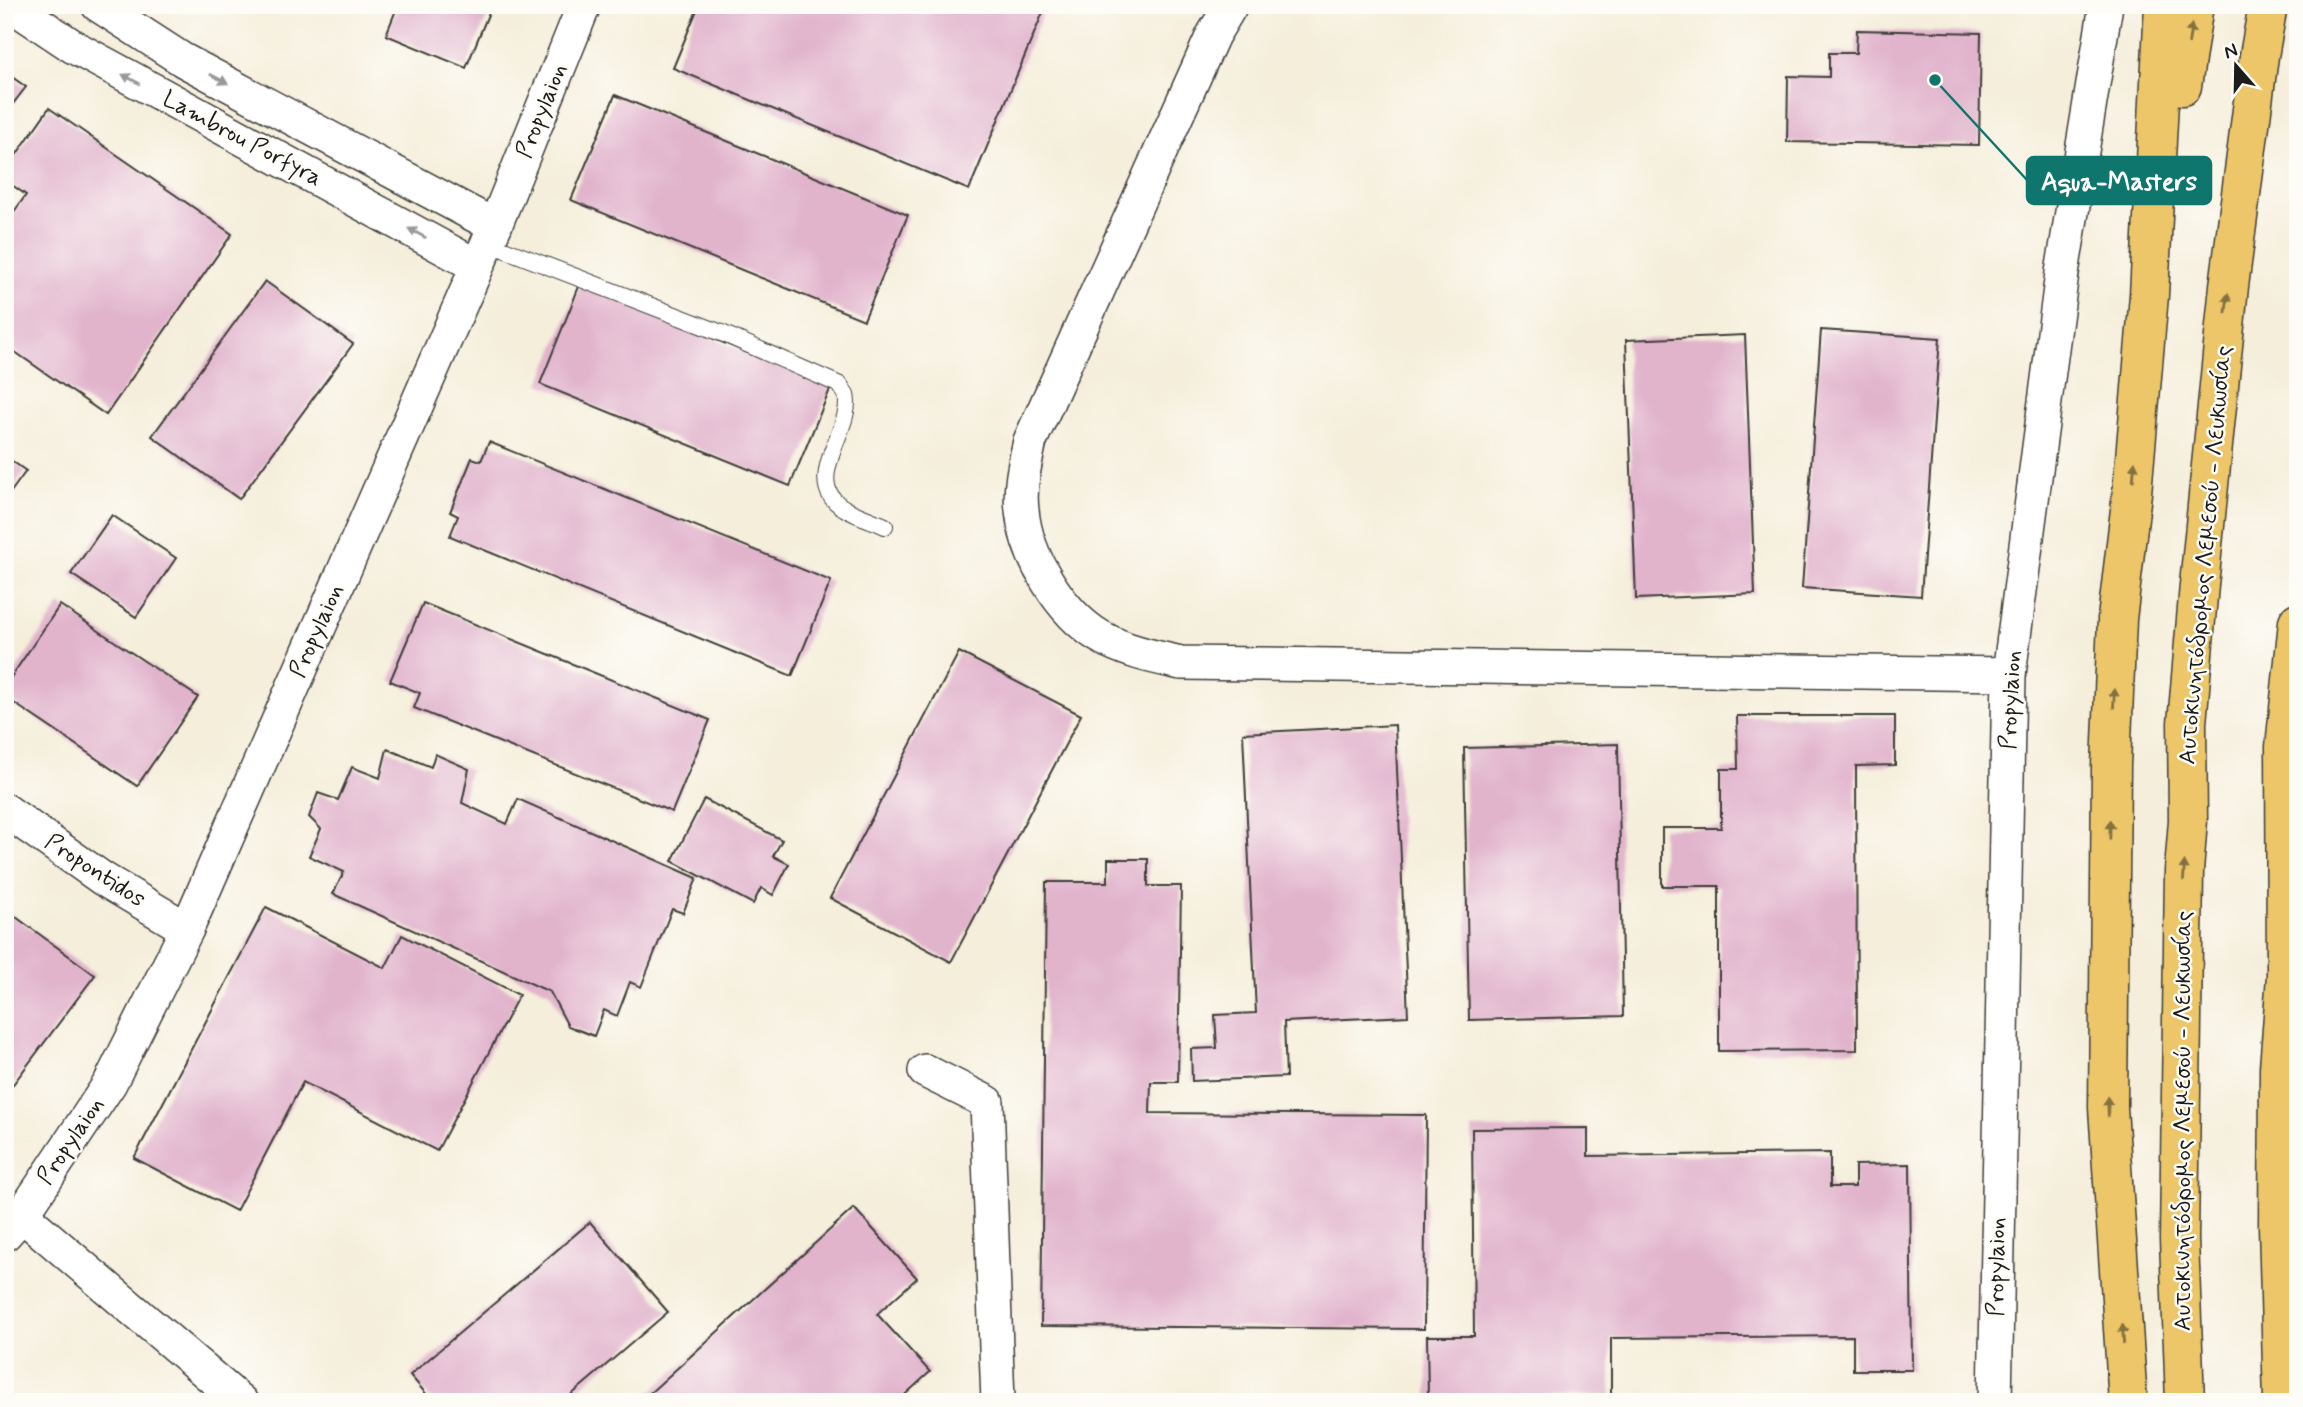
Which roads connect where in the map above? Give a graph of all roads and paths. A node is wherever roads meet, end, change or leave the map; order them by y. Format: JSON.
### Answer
{"nodes":[{"id":1,"x":11,"y":5,"type":"edge"},
{"id":2,"x":98,"y":5,"type":"edge"},
{"id":3,"x":584,"y":5,"type":"edge"},
{"id":4,"x":1231,"y":5,"type":"edge"},
{"id":5,"x":2106,"y":5,"type":"edge"},
{"id":6,"x":2164,"y":5,"type":"edge"},
{"id":7,"x":2194,"y":5,"type":"edge"},
{"id":8,"x":2268,"y":5,"type":"edge"},
{"id":9,"x":487,"y":245,"type":"junction"},
{"id":10,"x":2149,"y":295,"type":"junction"},
{"id":11,"x":885,"y":526,"type":"dead end"},
{"id":12,"x":2298,"y":622,"type":"edge"},
{"id":13,"x":2009,"y":674,"type":"junction"},
{"id":14,"x":5,"y":810,"type":"edge"},
{"id":15,"x":187,"y":929,"type":"junction"},
{"id":16,"x":925,"y":1071,"type":"dead end"},
{"id":17,"x":14,"y":1224,"type":"edge"},
{"id":18,"x":241,"y":1402,"type":"edge"},
{"id":19,"x":998,"y":1402,"type":"edge"},
{"id":20,"x":1995,"y":1402,"type":"edge"},
{"id":21,"x":2128,"y":1402,"type":"edge"},
{"id":22,"x":2186,"y":1402,"type":"edge"},
{"id":23,"x":2283,"y":1402,"type":"edge"}],
"edges":[{"from":9,"to":1,"type":"street","name":"Lambrou Porfyra","one_way":true},
{"from":2,"to":9,"type":"street","name":"Lambrou Porfyra","one_way":true},
{"from":3,"to":9,"type":"street","name":"Propylaion"},
{"from":4,"to":13,"type":"street"},
{"from":5,"to":13,"type":"street","name":"Propylaion"},
{"from":6,"to":10,"type":"highway"},
{"from":10,"to":7,"type":"highway","one_way":true},
{"from":22,"to":8,"type":"highway","name":"Αυτοκινητόδρομος Λεμεσού - Λευκωσίας","one_way":true},
{"from":9,"to":11,"type":"lane"},
{"from":9,"to":15,"type":"street","name":"Propylaion"},
{"from":21,"to":10,"type":"highway","one_way":true},
{"from":12,"to":23,"type":"highway"},
{"from":13,"to":20,"type":"street","name":"Propylaion"},
{"from":14,"to":15,"type":"street","name":"Propontidos"},
{"from":15,"to":17,"type":"street","name":"Propylaion"},
{"from":16,"to":19,"type":"street"},
{"from":17,"to":18,"type":"street"}]}
